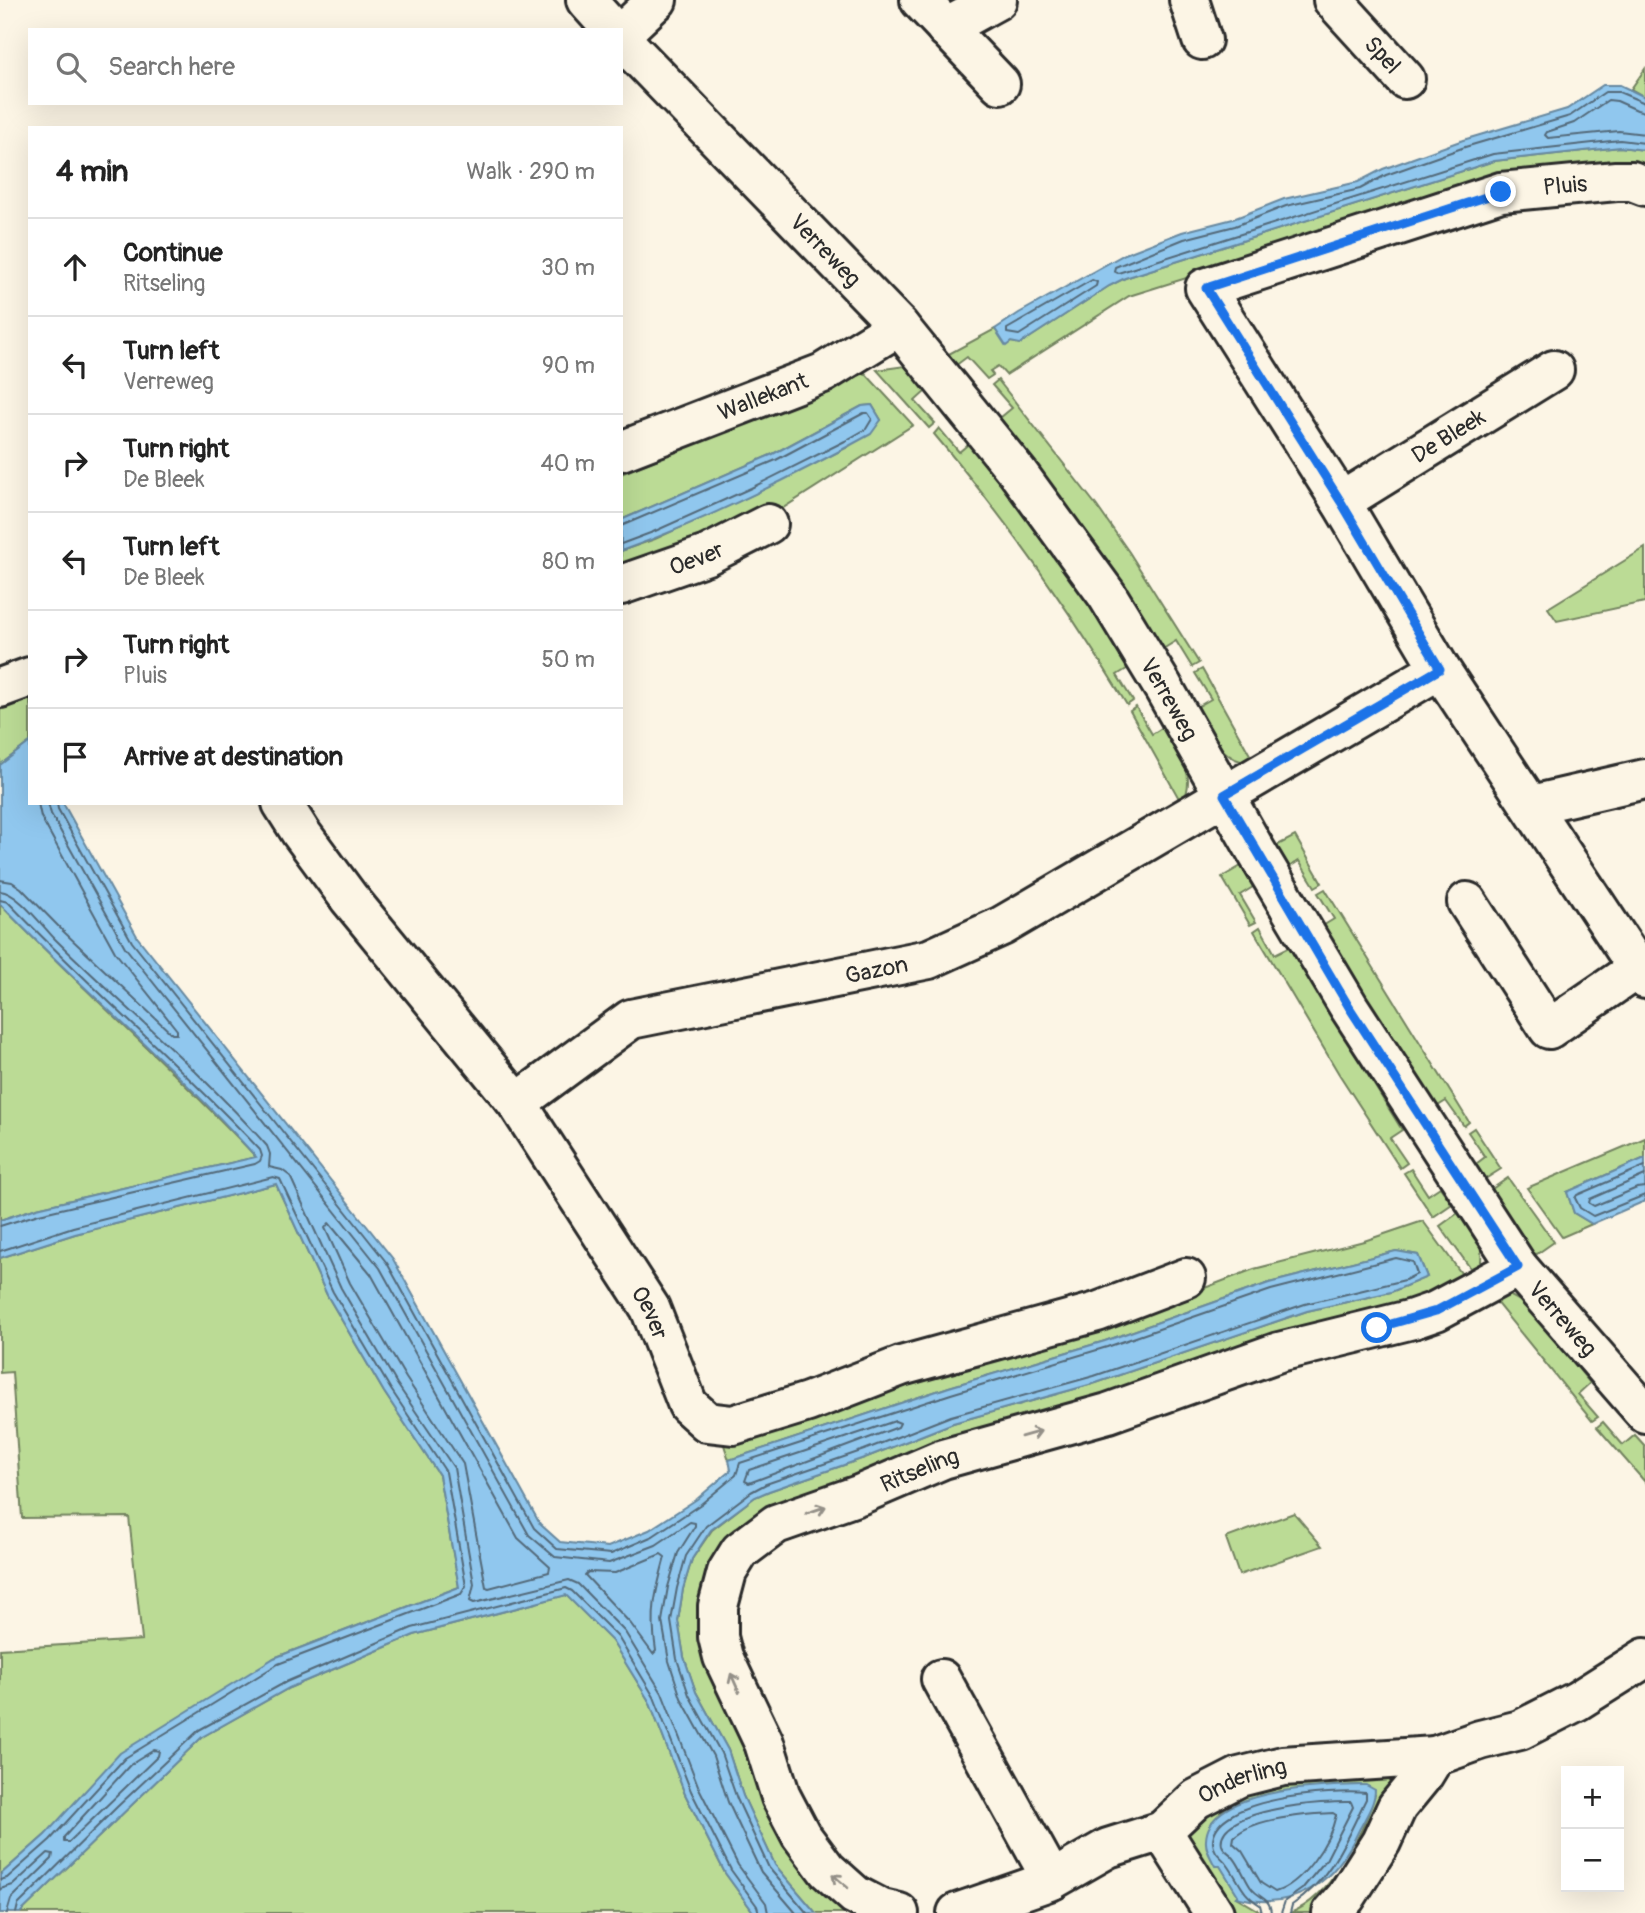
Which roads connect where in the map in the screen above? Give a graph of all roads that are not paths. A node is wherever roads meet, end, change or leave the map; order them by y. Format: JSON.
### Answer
{"nodes":[{"id":1,"x":586,"y":0,"type":"edge"},
{"id":2,"x":657,"y":0,"type":"edge"},
{"id":3,"x":920,"y":0,"type":"edge"},
{"id":4,"x":998,"y":0,"type":"edge"},
{"id":5,"x":1189,"y":0,"type":"edge"},
{"id":6,"x":1333,"y":0,"type":"edge"},
{"id":7,"x":611,"y":28,"type":"edge"},
{"id":8,"x":946,"y":28,"type":"junction"},
{"id":9,"x":623,"y":34,"type":"edge"},
{"id":10,"x":623,"y":38,"type":"edge"},
{"id":11,"x":1202,"y":40,"type":"dead end"},
{"id":12,"x":1405,"y":79,"type":"dead end"},
{"id":13,"x":1000,"y":84,"type":"dead end"},
{"id":14,"x":1645,"y":186,"type":"edge"},
{"id":15,"x":899,"y":326,"type":"junction"},
{"id":16,"x":1554,"y":370,"type":"dead end"},
{"id":17,"x":623,"y":450,"type":"edge"},
{"id":18,"x":1341,"y":502,"type":"junction"},
{"id":19,"x":768,"y":524,"type":"dead end"},
{"id":20,"x":623,"y":585,"type":"edge"},
{"id":21,"x":1440,"y":669,"type":"junction"},
{"id":22,"x":28,"y":678,"type":"edge"},
{"id":23,"x":0,"y":688,"type":"edge"},
{"id":24,"x":1645,"y":779,"type":"edge"},
{"id":25,"x":1224,"y":795,"type":"junction"},
{"id":26,"x":283,"y":805,"type":"edge"},
{"id":27,"x":1532,"y":805,"type":"junction"},
{"id":28,"x":1466,"y":902,"type":"dead end"},
{"id":29,"x":1638,"y":956,"type":"edge"},
{"id":30,"x":517,"y":1103,"type":"junction"},
{"id":31,"x":1518,"y":1267,"type":"junction"},
{"id":32,"x":1186,"y":1278,"type":"dead end"},
{"id":33,"x":1645,"y":1413,"type":"edge"},
{"id":34,"x":1645,"y":1658,"type":"edge"},
{"id":35,"x":941,"y":1679,"type":"dead end"},
{"id":36,"x":1435,"y":1756,"type":"junction"},
{"id":37,"x":1162,"y":1831,"type":"junction"},
{"id":38,"x":1052,"y":1880,"type":"junction"},
{"id":39,"x":976,"y":1911,"type":"edge"},
{"id":40,"x":899,"y":1913,"type":"edge"},
{"id":41,"x":1214,"y":1913,"type":"edge"},
{"id":42,"x":1332,"y":1913,"type":"edge"}],
"edges":[{"from":1,"to":7,"type":"street"},
{"from":2,"to":9,"type":"street"},
{"from":3,"to":8,"type":"street"},
{"from":4,"to":8,"type":"street"},
{"from":5,"to":11,"type":"street"},
{"from":6,"to":12,"type":"street","name":"Spel"},
{"from":8,"to":13,"type":"street"},
{"from":10,"to":15,"type":"street","name":"Verreweg"},
{"from":14,"to":18,"type":"street","name":"Pluis"},
{"from":15,"to":17,"type":"street","name":"Wallekant"},
{"from":15,"to":25,"type":"street","name":"Verreweg"},
{"from":16,"to":18,"type":"street","name":"De Bleek"},
{"from":18,"to":21,"type":"street"},
{"from":19,"to":20,"type":"street","name":"Oever"},
{"from":21,"to":25,"type":"street"},
{"from":21,"to":27,"type":"street"},
{"from":22,"to":23,"type":"street"},
{"from":24,"to":27,"type":"street"},
{"from":25,"to":30,"type":"street","name":"Gazon"},
{"from":25,"to":31,"type":"street","name":"Verreweg"},
{"from":26,"to":30,"type":"street","name":"Oever"},
{"from":27,"to":29,"type":"street"},
{"from":28,"to":29,"type":"street"},
{"from":30,"to":32,"type":"street","name":"Oever"},
{"from":31,"to":33,"type":"street","name":"Verreweg"},
{"from":40,"to":31,"type":"street","name":"Ritseling","one_way":true},
{"from":34,"to":36,"type":"street","name":"Onderling"},
{"from":35,"to":38,"type":"street"},
{"from":36,"to":37,"type":"street","name":"Onderling"},
{"from":36,"to":42,"type":"street"},
{"from":37,"to":38,"type":"street"},
{"from":37,"to":41,"type":"street"},
{"from":38,"to":39,"type":"street"}]}
